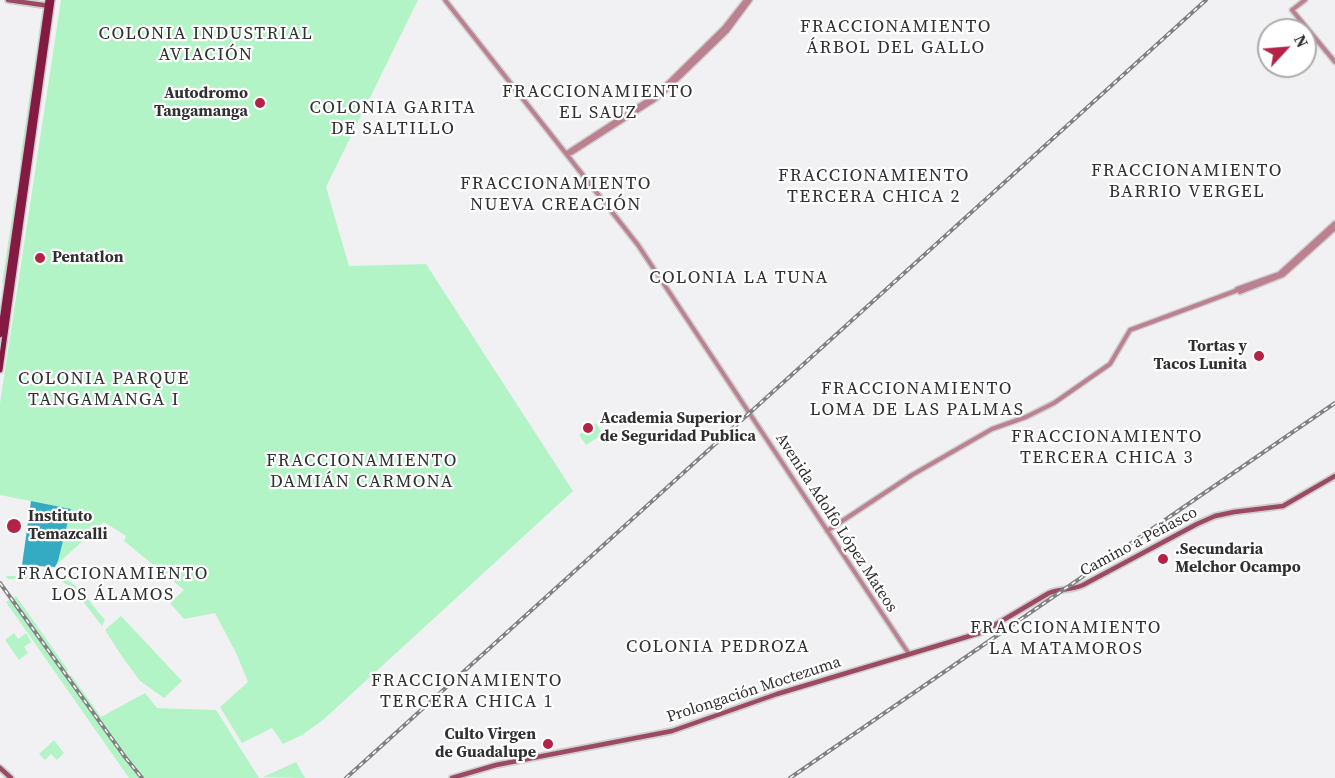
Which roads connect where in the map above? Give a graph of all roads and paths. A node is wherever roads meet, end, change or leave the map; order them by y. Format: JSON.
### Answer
{"nodes":[{"id":1,"x":8,"y":0,"type":"edge"},
{"id":2,"x":445,"y":0,"type":"edge"},
{"id":3,"x":748,"y":0,"type":"edge"},
{"id":4,"x":1305,"y":0,"type":"edge"},
{"id":5,"x":50,"y":3,"type":"edge"},
{"id":6,"x":1335,"y":62,"type":"edge"},
{"id":7,"x":566,"y":153,"type":"junction"},
{"id":8,"x":26,"y":155,"type":"junction"},
{"id":9,"x":19,"y":162,"type":"dead end"},
{"id":10,"x":1335,"y":223,"type":"edge"},
{"id":11,"x":1335,"y":228,"type":"edge"},
{"id":12,"x":1238,"y":290,"type":"junction"},
{"id":13,"x":0,"y":335,"type":"edge"},
{"id":14,"x":0,"y":370,"type":"edge"},
{"id":15,"x":1335,"y":476,"type":"edge"},
{"id":16,"x":828,"y":531,"type":"junction"},
{"id":17,"x":1053,"y":591,"type":"joint"},
{"id":18,"x":909,"y":654,"type":"junction"},
{"id":19,"x":0,"y":768,"type":"edge"},
{"id":20,"x":11,"y":778,"type":"edge"},
{"id":21,"x":452,"y":778,"type":"edge"}],
"edges":[{"from":1,"to":5,"type":"main road"},
{"from":2,"to":7,"type":"street","name":"Avenida Adolfo López Mateos"},
{"from":3,"to":7,"type":"street"},
{"from":4,"to":6,"type":"street"},
{"from":5,"to":8,"type":"main road"},
{"from":5,"to":14,"type":"main road"},
{"from":7,"to":16,"type":"street","name":"Avenida Adolfo López Mateos"},
{"from":8,"to":9,"type":"main road"},
{"from":8,"to":13,"type":"main road"},
{"from":10,"to":12,"type":"street"},
{"from":11,"to":12,"type":"street"},
{"from":12,"to":16,"type":"street"},
{"from":15,"to":17,"type":"main road","name":"Camino a Peñasco"},
{"from":16,"to":18,"type":"street","name":"Avenida Adolfo López Mateos"},
{"from":17,"to":18,"type":"main road","name":"Prolongación Moctezuma"},
{"from":18,"to":21,"type":"main road","name":"Prolongación Moctezuma"},
{"from":19,"to":20,"type":"main road"}]}
